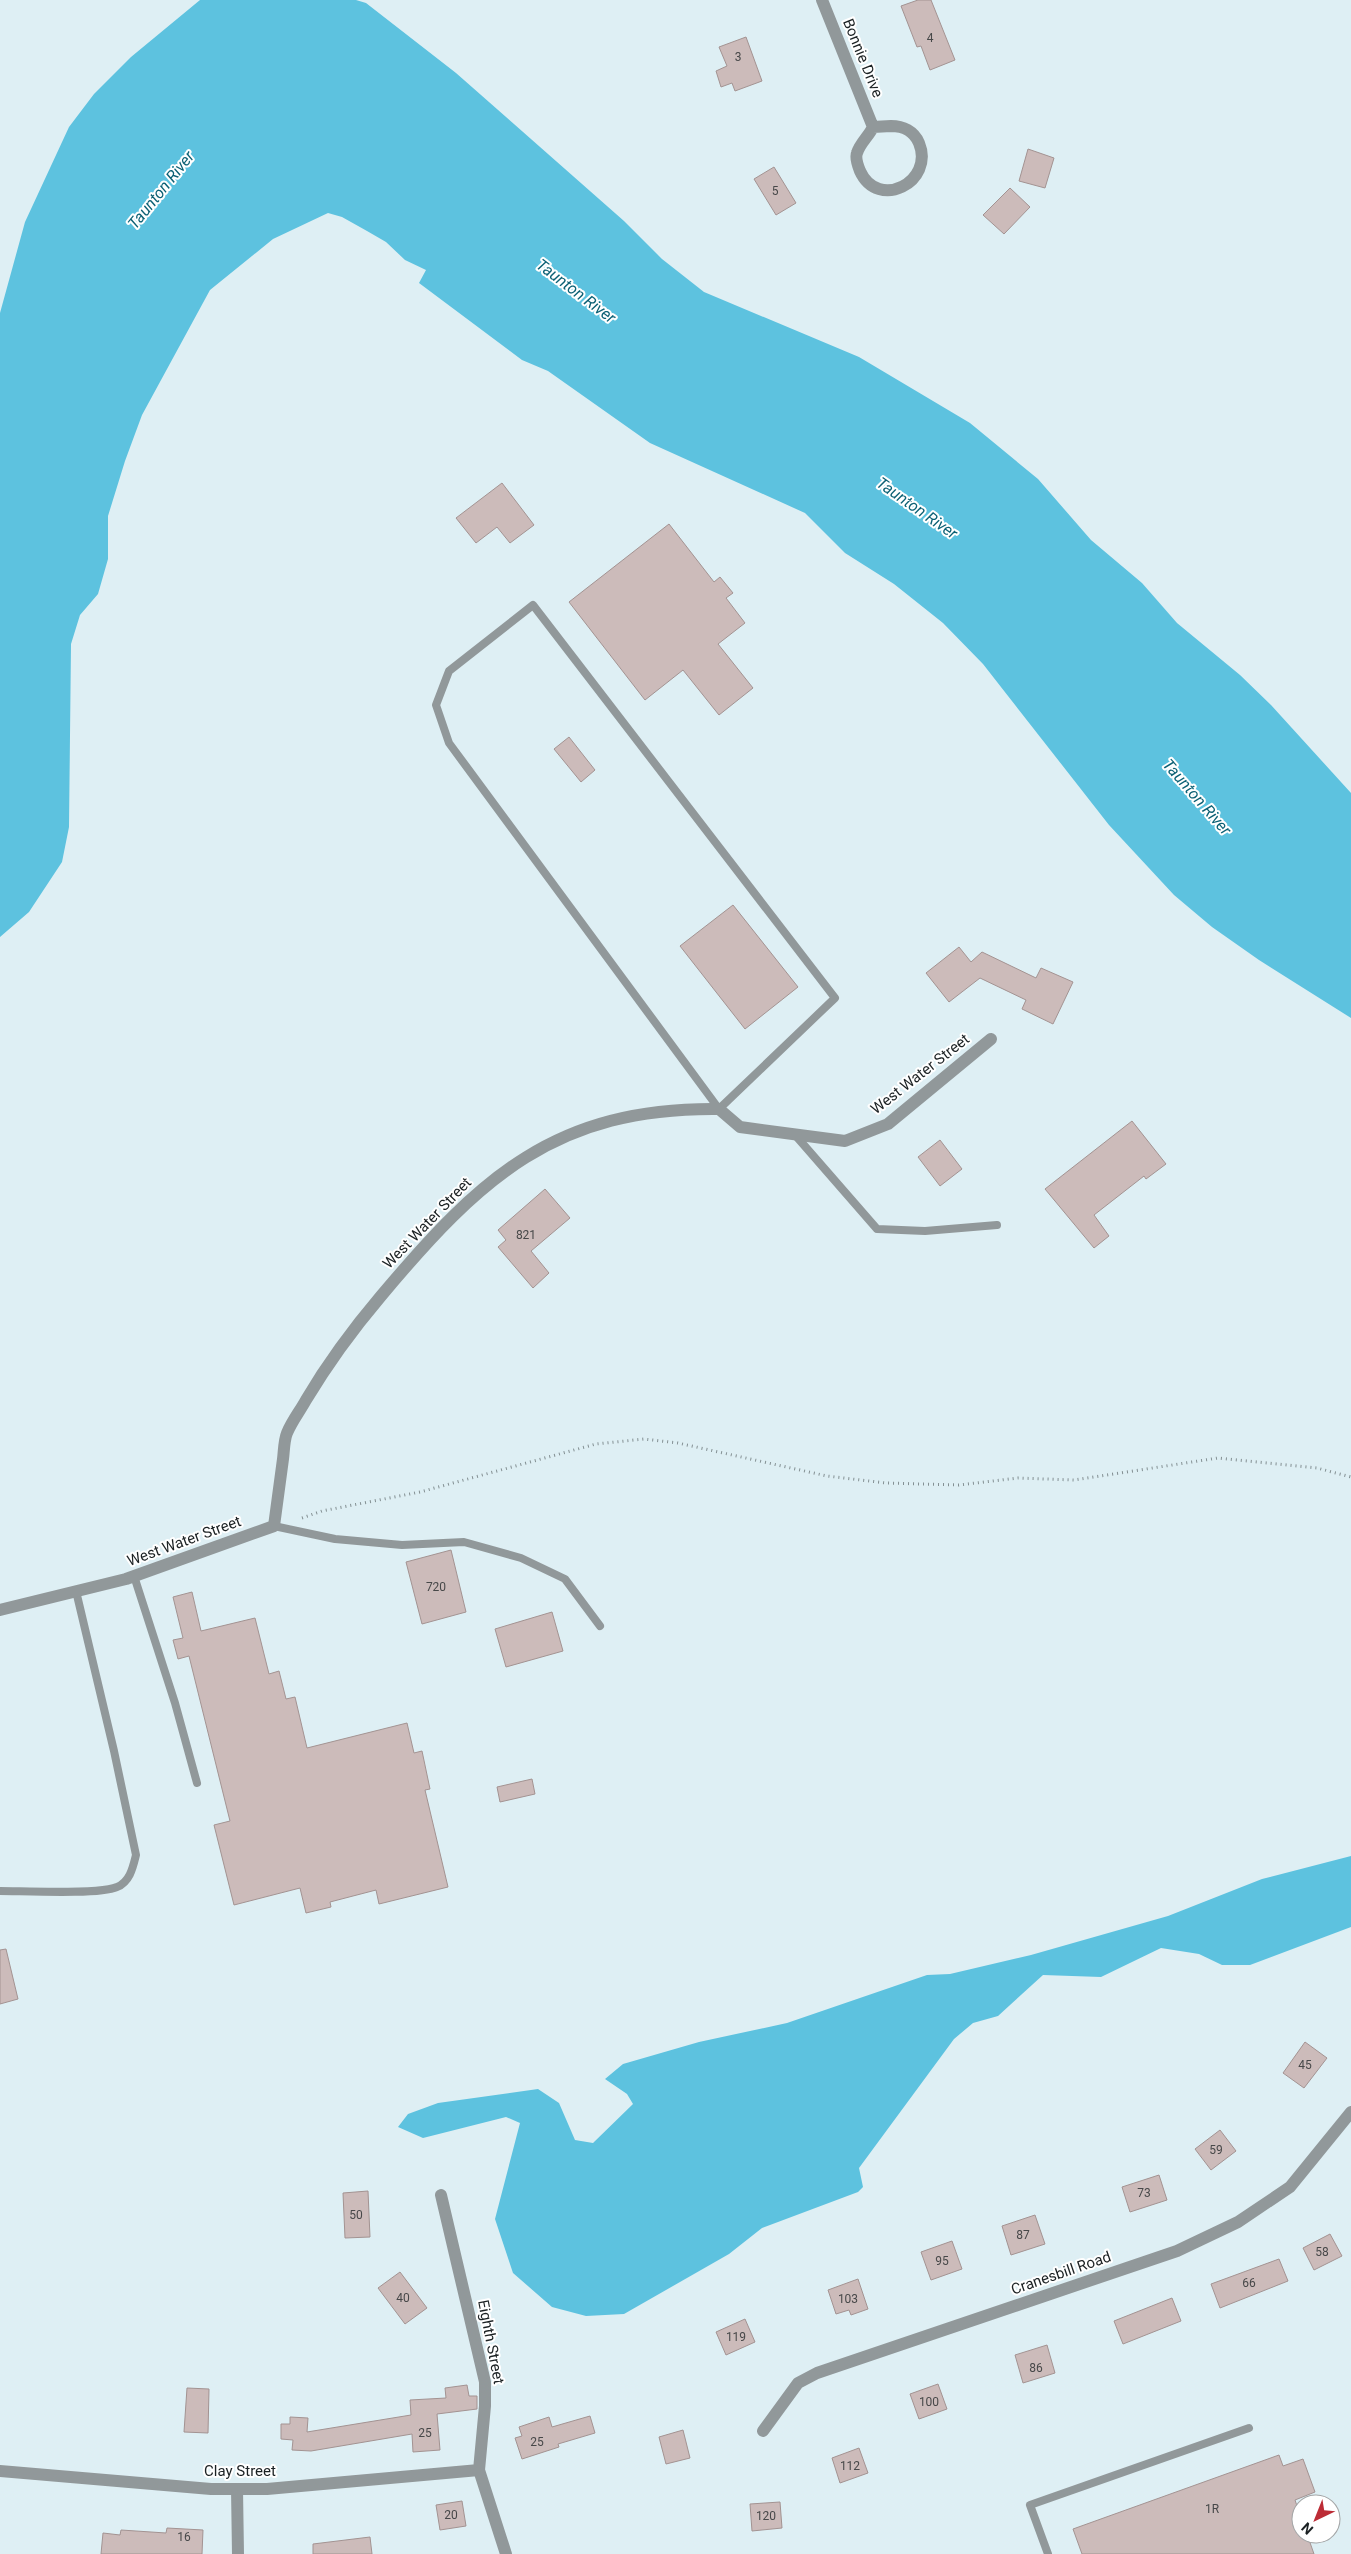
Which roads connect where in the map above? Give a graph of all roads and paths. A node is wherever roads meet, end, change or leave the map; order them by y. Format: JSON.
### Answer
{"nodes":[{"id":1,"x":822,"y":0,"type":"edge"},
{"id":2,"x":874,"y":127,"type":"junction"},
{"id":3,"x":991,"y":1039,"type":"dead end"},
{"id":4,"x":719,"y":1109,"type":"junction"},
{"id":5,"x":796,"y":1136,"type":"junction"},
{"id":6,"x":997,"y":1224,"type":"dead end"},
{"id":7,"x":1351,"y":1477,"type":"edge"},
{"id":8,"x":274,"y":1526,"type":"junction"},
{"id":9,"x":134,"y":1576,"type":"junction"},
{"id":10,"x":76,"y":1591,"type":"junction"},
{"id":11,"x":0,"y":1610,"type":"edge"},
{"id":12,"x":600,"y":1626,"type":"dead end"},
{"id":13,"x":197,"y":1783,"type":"dead end"},
{"id":14,"x":0,"y":1891,"type":"edge"},
{"id":15,"x":1351,"y":2112,"type":"edge"},
{"id":16,"x":441,"y":2195,"type":"dead end"},
{"id":17,"x":1249,"y":2428,"type":"dead end"},
{"id":18,"x":764,"y":2431,"type":"dead end"},
{"id":19,"x":479,"y":2470,"type":"junction"},
{"id":20,"x":0,"y":2471,"type":"edge"},
{"id":21,"x":237,"y":2488,"type":"junction"},
{"id":22,"x":238,"y":2554,"type":"edge"},
{"id":23,"x":506,"y":2554,"type":"edge"},
{"id":24,"x":1048,"y":2554,"type":"edge"}],
"edges":[{"from":1,"to":2,"type":"street","name":"Bonnie Drive"},
{"from":2,"to":2,"type":"street"},
{"from":3,"to":5,"type":"street","name":"West Water Street"},
{"from":4,"to":4,"type":"lane"},
{"from":4,"to":5,"type":"street","name":"West Water Street"},
{"from":4,"to":8,"type":"street","name":"West Water Street"},
{"from":5,"to":6,"type":"lane"},
{"from":7,"to":8,"type":"path"},
{"from":8,"to":9,"type":"street","name":"West Water Street"},
{"from":8,"to":12,"type":"lane"},
{"from":9,"to":10,"type":"street","name":"West Water Street"},
{"from":9,"to":13,"type":"lane"},
{"from":10,"to":11,"type":"street","name":"West Water Street"},
{"from":10,"to":14,"type":"lane"},
{"from":15,"to":18,"type":"street","name":"Cranesbill Road"},
{"from":16,"to":19,"type":"street","name":"Eighth Street"},
{"from":17,"to":24,"type":"lane"},
{"from":19,"to":21,"type":"street","name":"Clay Street"},
{"from":19,"to":23,"type":"street","name":"Eighth Street"},
{"from":20,"to":21,"type":"street","name":"Clay Street"},
{"from":21,"to":22,"type":"street"}]}
